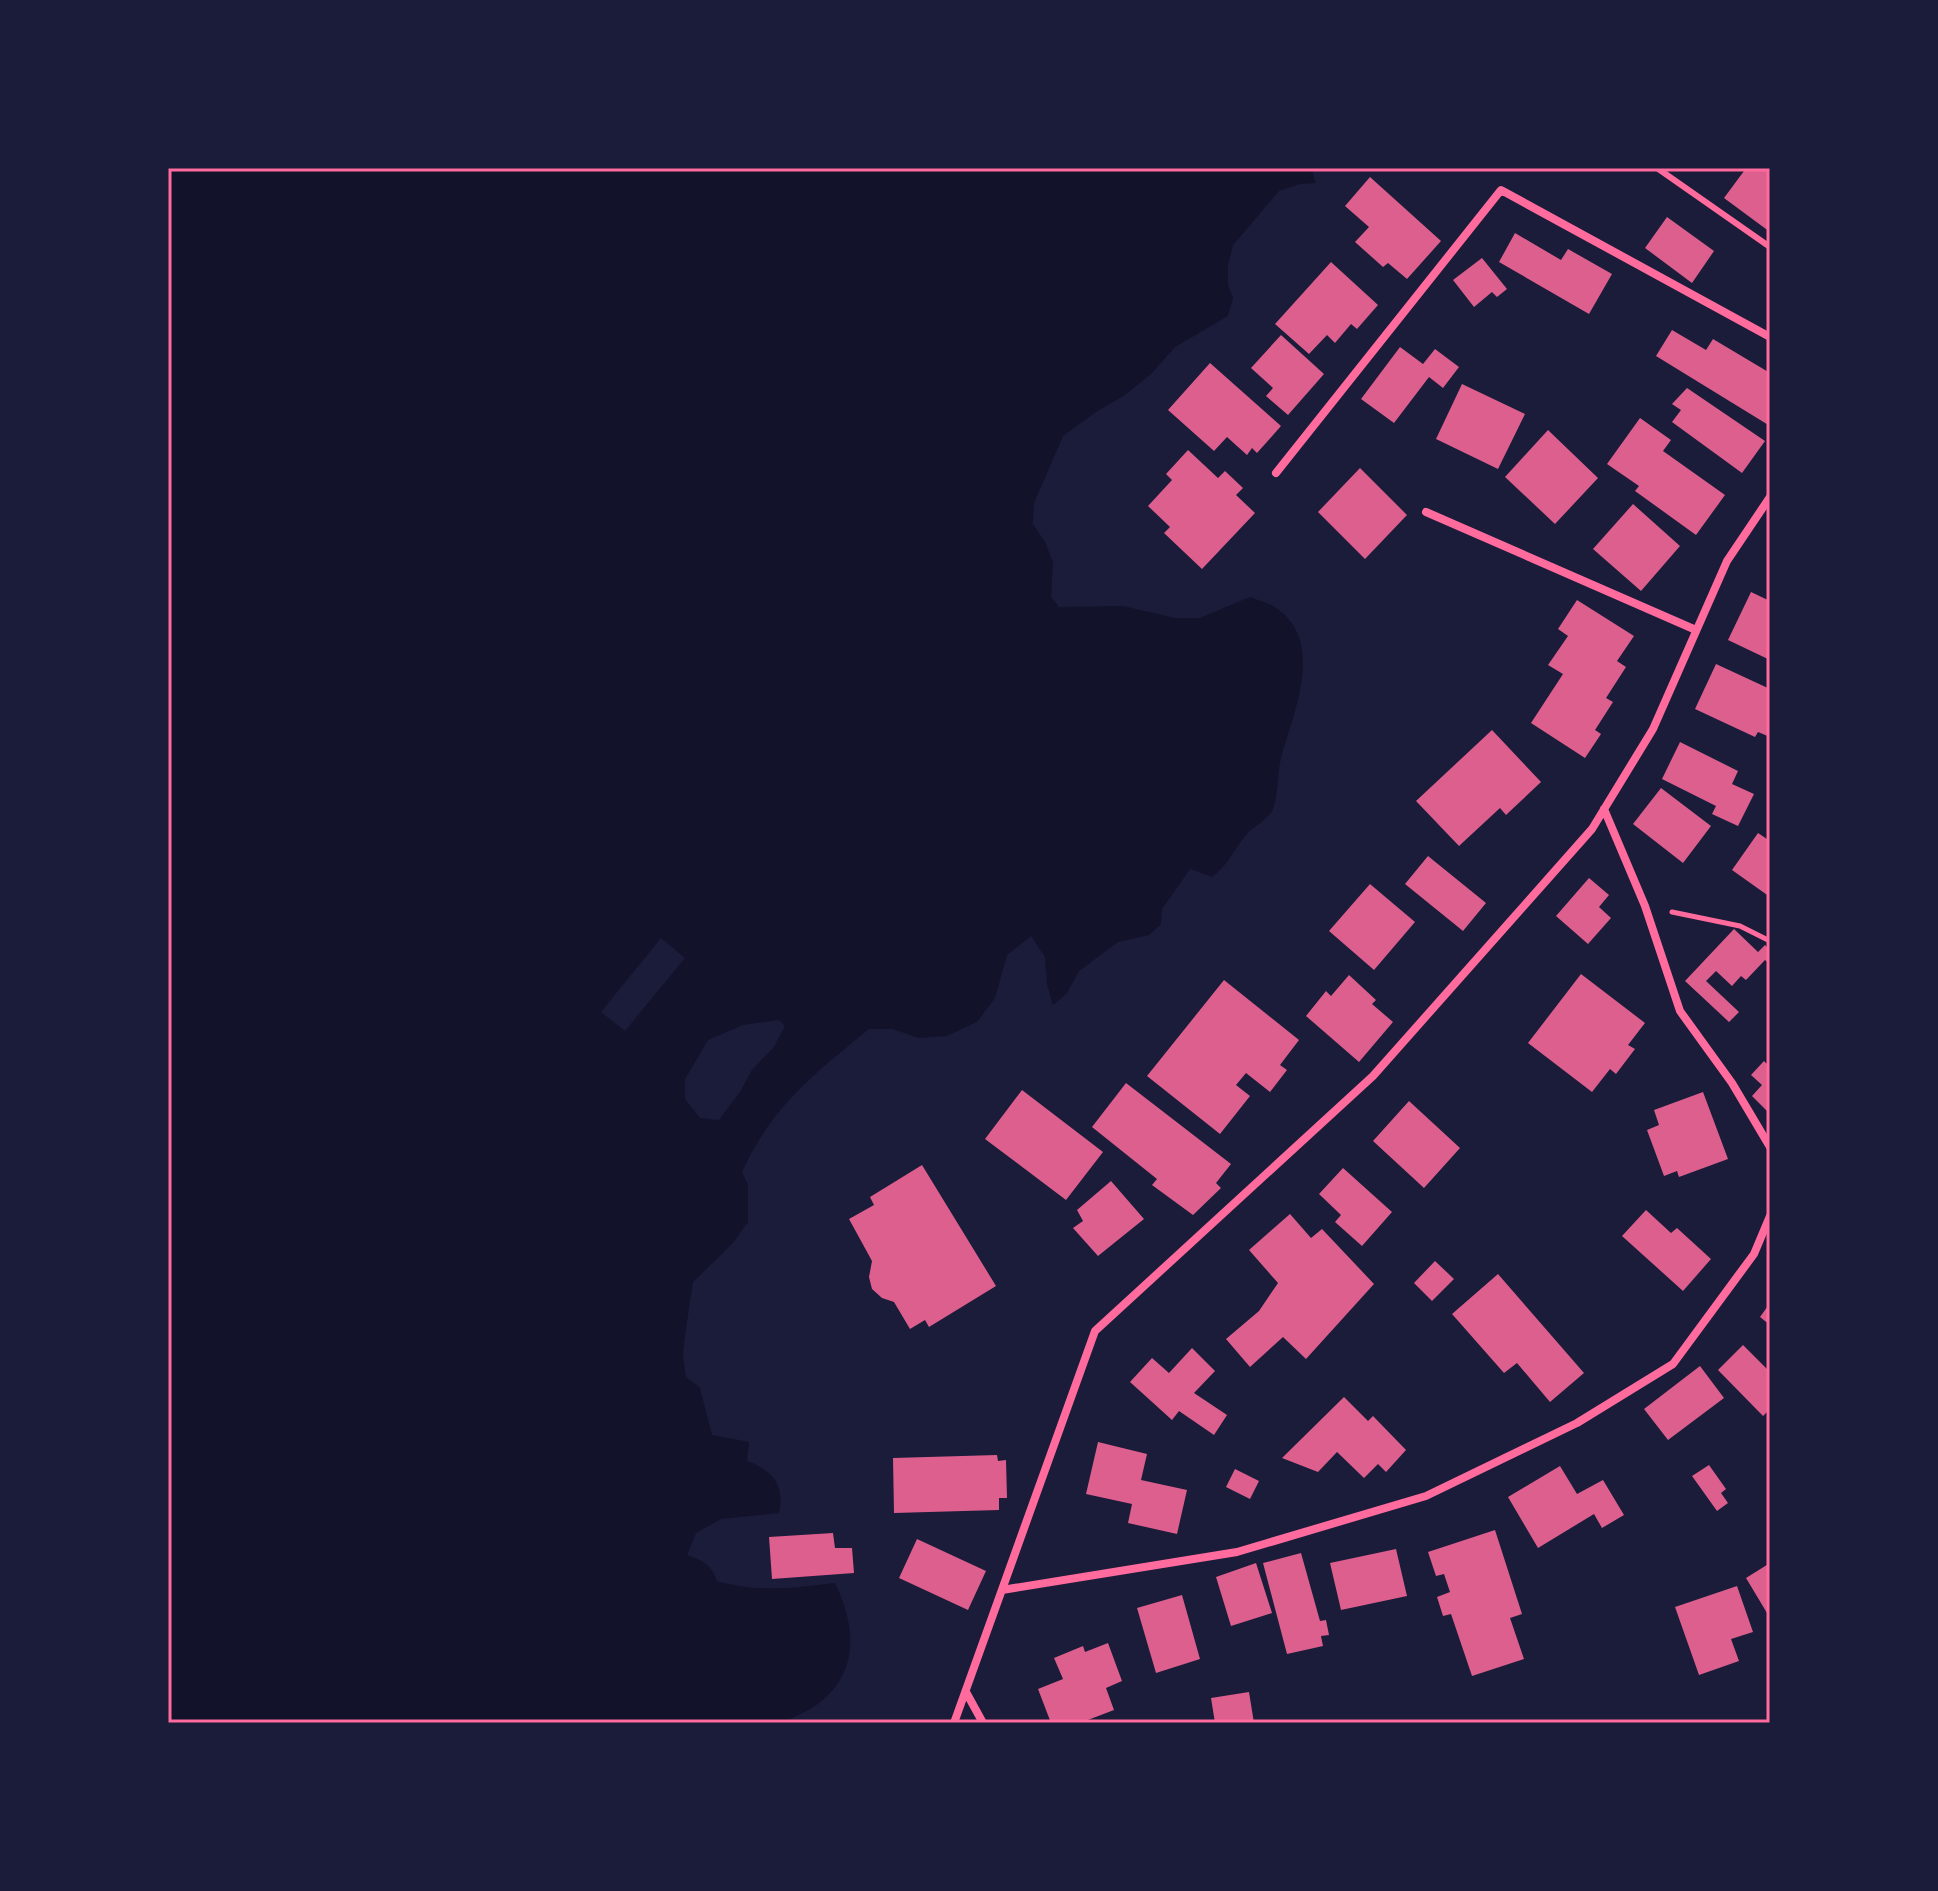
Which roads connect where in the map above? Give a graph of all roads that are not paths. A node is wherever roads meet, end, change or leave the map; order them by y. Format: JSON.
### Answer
{"nodes":[{"id":1,"x":1657,"y":168,"type":"edge"},
{"id":2,"x":1770,"y":247,"type":"edge"},
{"id":3,"x":1770,"y":337,"type":"edge"},
{"id":4,"x":1276,"y":473,"type":"dead end"},
{"id":5,"x":1770,"y":497,"type":"edge"},
{"id":6,"x":1426,"y":512,"type":"dead end"},
{"id":7,"x":1696,"y":630,"type":"junction"},
{"id":8,"x":1604,"y":809,"type":"junction"},
{"id":9,"x":1770,"y":1147,"type":"edge"},
{"id":10,"x":1770,"y":1216,"type":"edge"},
{"id":11,"x":1002,"y":1590,"type":"junction"},
{"id":12,"x":966,"y":1692,"type":"junction"},
{"id":13,"x":954,"y":1723,"type":"edge"},
{"id":14,"x":983,"y":1723,"type":"edge"}],
"edges":[{"from":1,"to":2,"type":"lane"},
{"from":3,"to":4,"type":"street"},
{"from":5,"to":7,"type":"street"},
{"from":6,"to":7,"type":"street"},
{"from":7,"to":8,"type":"street"},
{"from":8,"to":9,"type":"street"},
{"from":8,"to":11,"type":"street"},
{"from":10,"to":11,"type":"street"},
{"from":11,"to":12,"type":"street"},
{"from":12,"to":13,"type":"street"},
{"from":12,"to":14,"type":"street"}]}
